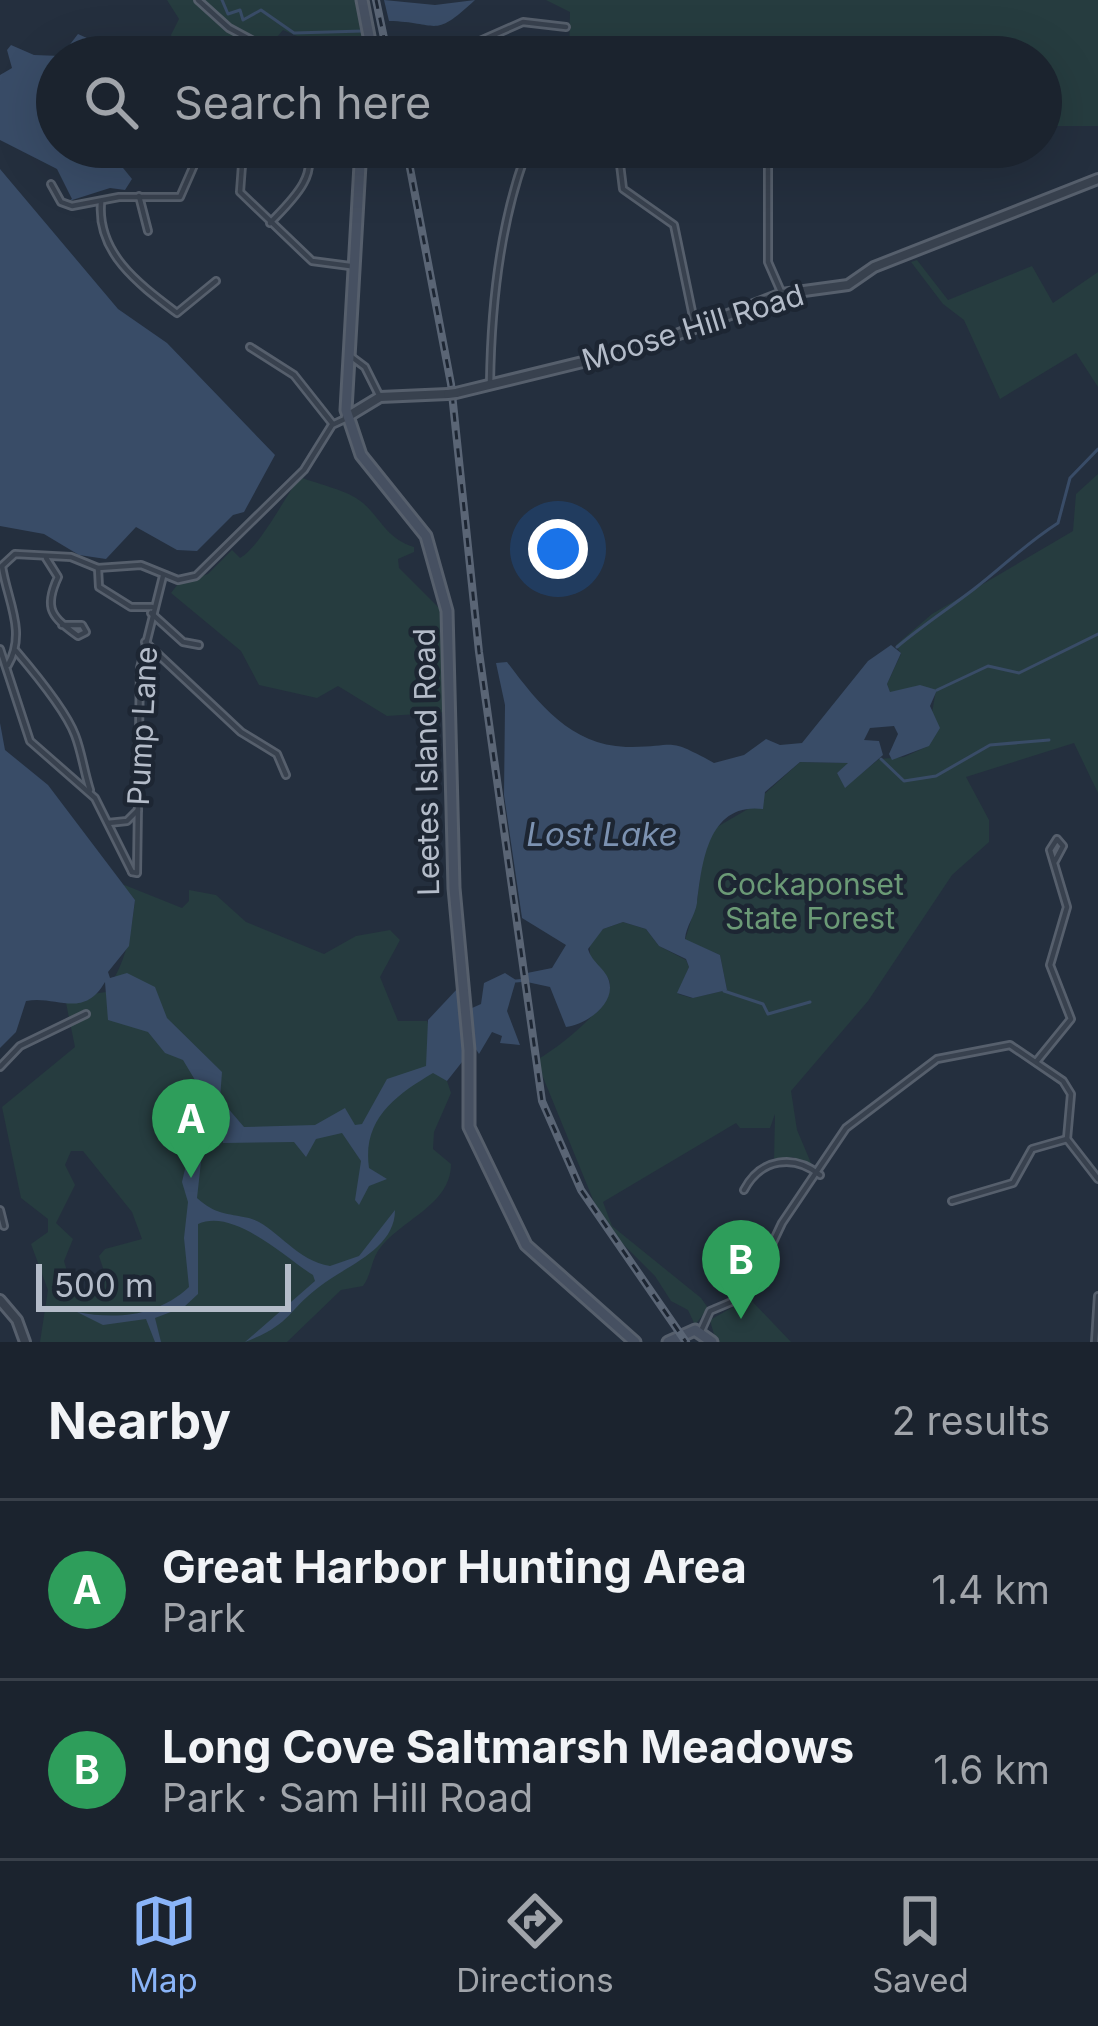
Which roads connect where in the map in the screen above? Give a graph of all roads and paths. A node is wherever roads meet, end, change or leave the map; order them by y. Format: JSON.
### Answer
{"nodes":[{"id":1,"x":198,"y":0,"type":"edge"},
{"id":2,"x":362,"y":0,"type":"edge"},
{"id":3,"x":566,"y":27,"type":"dead end"},
{"id":4,"x":244,"y":36,"type":"edge"},
{"id":5,"x":369,"y":36,"type":"edge"},
{"id":6,"x":491,"y":36,"type":"edge"},
{"id":7,"x":193,"y":168,"type":"edge"},
{"id":8,"x":242,"y":168,"type":"edge"},
{"id":9,"x":310,"y":168,"type":"edge"},
{"id":10,"x":360,"y":168,"type":"edge"},
{"id":11,"x":521,"y":168,"type":"edge"},
{"id":12,"x":620,"y":168,"type":"edge"},
{"id":13,"x":768,"y":168,"type":"edge"},
{"id":14,"x":1098,"y":179,"type":"edge"},
{"id":15,"x":51,"y":184,"type":"dead end"},
{"id":16,"x":139,"y":196,"type":"junction"},
{"id":17,"x":101,"y":201,"type":"junction"},
{"id":18,"x":270,"y":223,"type":"junction"},
{"id":19,"x":148,"y":231,"type":"dead end"},
{"id":20,"x":354,"y":269,"type":"junction"},
{"id":21,"x":216,"y":281,"type":"dead end"},
{"id":22,"x":782,"y":294,"type":"junction"},
{"id":23,"x":695,"y":328,"type":"junction"},
{"id":24,"x":250,"y":347,"type":"dead end"},
{"id":25,"x":349,"y":355,"type":"junction"},
{"id":26,"x":490,"y":384,"type":"junction"},
{"id":27,"x":380,"y":397,"type":"junction"},
{"id":28,"x":347,"y":418,"type":"junction"},
{"id":29,"x":332,"y":425,"type":"junction"},
{"id":30,"x":46,"y":559,"type":"junction"},
{"id":31,"x":1,"y":565,"type":"edge"},
{"id":32,"x":98,"y":568,"type":"junction"},
{"id":33,"x":163,"y":576,"type":"junction"},
{"id":34,"x":3,"y":588,"type":"edge"},
{"id":35,"x":151,"y":610,"type":"junction"},
{"id":36,"x":62,"y":625,"type":"dead end"},
{"id":37,"x":145,"y":642,"type":"junction"},
{"id":38,"x":199,"y":645,"type":"dead end"},
{"id":39,"x":0,"y":649,"type":"edge"},
{"id":40,"x":16,"y":651,"type":"junction"},
{"id":41,"x":8,"y":665,"type":"junction"},
{"id":42,"x":286,"y":775,"type":"dead end"},
{"id":43,"x":92,"y":795,"type":"junction"},
{"id":44,"x":139,"y":810,"type":"junction"},
{"id":45,"x":109,"y":823,"type":"junction"},
{"id":46,"x":1055,"y":862,"type":"dead end"},
{"id":47,"x":86,"y":1014,"type":"dead end"},
{"id":48,"x":1036,"y":1062,"type":"junction"},
{"id":49,"x":0,"y":1066,"type":"edge"},
{"id":50,"x":1067,"y":1139,"type":"junction"},
{"id":51,"x":820,"y":1175,"type":"junction"},
{"id":52,"x":1098,"y":1179,"type":"edge"},
{"id":53,"x":744,"y":1190,"type":"dead end"},
{"id":54,"x":952,"y":1201,"type":"dead end"},
{"id":55,"x":0,"y":1210,"type":"edge"},
{"id":56,"x":4,"y":1226,"type":"dead end"},
{"id":57,"x":1098,"y":1297,"type":"edge"},
{"id":58,"x":0,"y":1300,"type":"edge"},
{"id":59,"x":701,"y":1330,"type":"junction"},
{"id":60,"x":25,"y":1342,"type":"edge"},
{"id":61,"x":635,"y":1342,"type":"edge"},
{"id":62,"x":668,"y":1342,"type":"edge"},
{"id":63,"x":712,"y":1342,"type":"edge"},
{"id":64,"x":1095,"y":1342,"type":"edge"}],
"edges":[{"from":1,"to":4,"type":"street"},
{"from":2,"to":5,"type":"main road"},
{"from":3,"to":6,"type":"street"},
{"from":7,"to":16,"type":"street"},
{"from":8,"to":18,"type":"street"},
{"from":9,"to":18,"type":"street"},
{"from":10,"to":20,"type":"main road","name":"Leetes Island Road"},
{"from":11,"to":26,"type":"street"},
{"from":12,"to":23,"type":"street"},
{"from":13,"to":22,"type":"street"},
{"from":14,"to":22,"type":"street","name":"Moose Hill Road"},
{"from":15,"to":17,"type":"street"},
{"from":16,"to":17,"type":"street"},
{"from":16,"to":19,"type":"street"},
{"from":17,"to":21,"type":"street"},
{"from":18,"to":20,"type":"street"},
{"from":20,"to":25,"type":"main road","name":"Leetes Island Road"},
{"from":22,"to":23,"type":"street","name":"Moose Hill Road"},
{"from":23,"to":26,"type":"street","name":"Moose Hill Road"},
{"from":24,"to":29,"type":"street"},
{"from":25,"to":27,"type":"street"},
{"from":25,"to":28,"type":"main road","name":"Leetes Island Road"},
{"from":26,"to":27,"type":"street","name":"Moose Hill Road"},
{"from":27,"to":28,"type":"street","name":"Moose Hill Road"},
{"from":28,"to":29,"type":"street"},
{"from":28,"to":61,"type":"main road","name":"Leetes Island Road"},
{"from":29,"to":33,"type":"street"},
{"from":30,"to":31,"type":"street"},
{"from":30,"to":32,"type":"street"},
{"from":30,"to":36,"type":"street"},
{"from":31,"to":34,"type":"street"},
{"from":32,"to":33,"type":"street"},
{"from":32,"to":35,"type":"street"},
{"from":33,"to":35,"type":"street","name":"Pump Lane"},
{"from":34,"to":40,"type":"street"},
{"from":35,"to":37,"type":"street","name":"Pump Lane"},
{"from":35,"to":38,"type":"street"},
{"from":37,"to":42,"type":"street"},
{"from":37,"to":44,"type":"street","name":"Pump Lane"},
{"from":39,"to":41,"type":"street"},
{"from":40,"to":41,"type":"street"},
{"from":40,"to":43,"type":"street"},
{"from":41,"to":43,"type":"street"},
{"from":43,"to":45,"type":"street"},
{"from":44,"to":45,"type":"street"},
{"from":44,"to":45,"type":"street","name":"Pump Lane"},
{"from":46,"to":48,"type":"street"},
{"from":47,"to":49,"type":"street"},
{"from":48,"to":50,"type":"street"},
{"from":48,"to":51,"type":"street"},
{"from":50,"to":52,"type":"street"},
{"from":50,"to":54,"type":"street"},
{"from":51,"to":53,"type":"street"},
{"from":51,"to":59,"type":"street"},
{"from":55,"to":56,"type":"street"},
{"from":57,"to":64,"type":"street"},
{"from":58,"to":60,"type":"street"},
{"from":59,"to":62,"type":"main road"},
{"from":59,"to":63,"type":"main road"}]}
